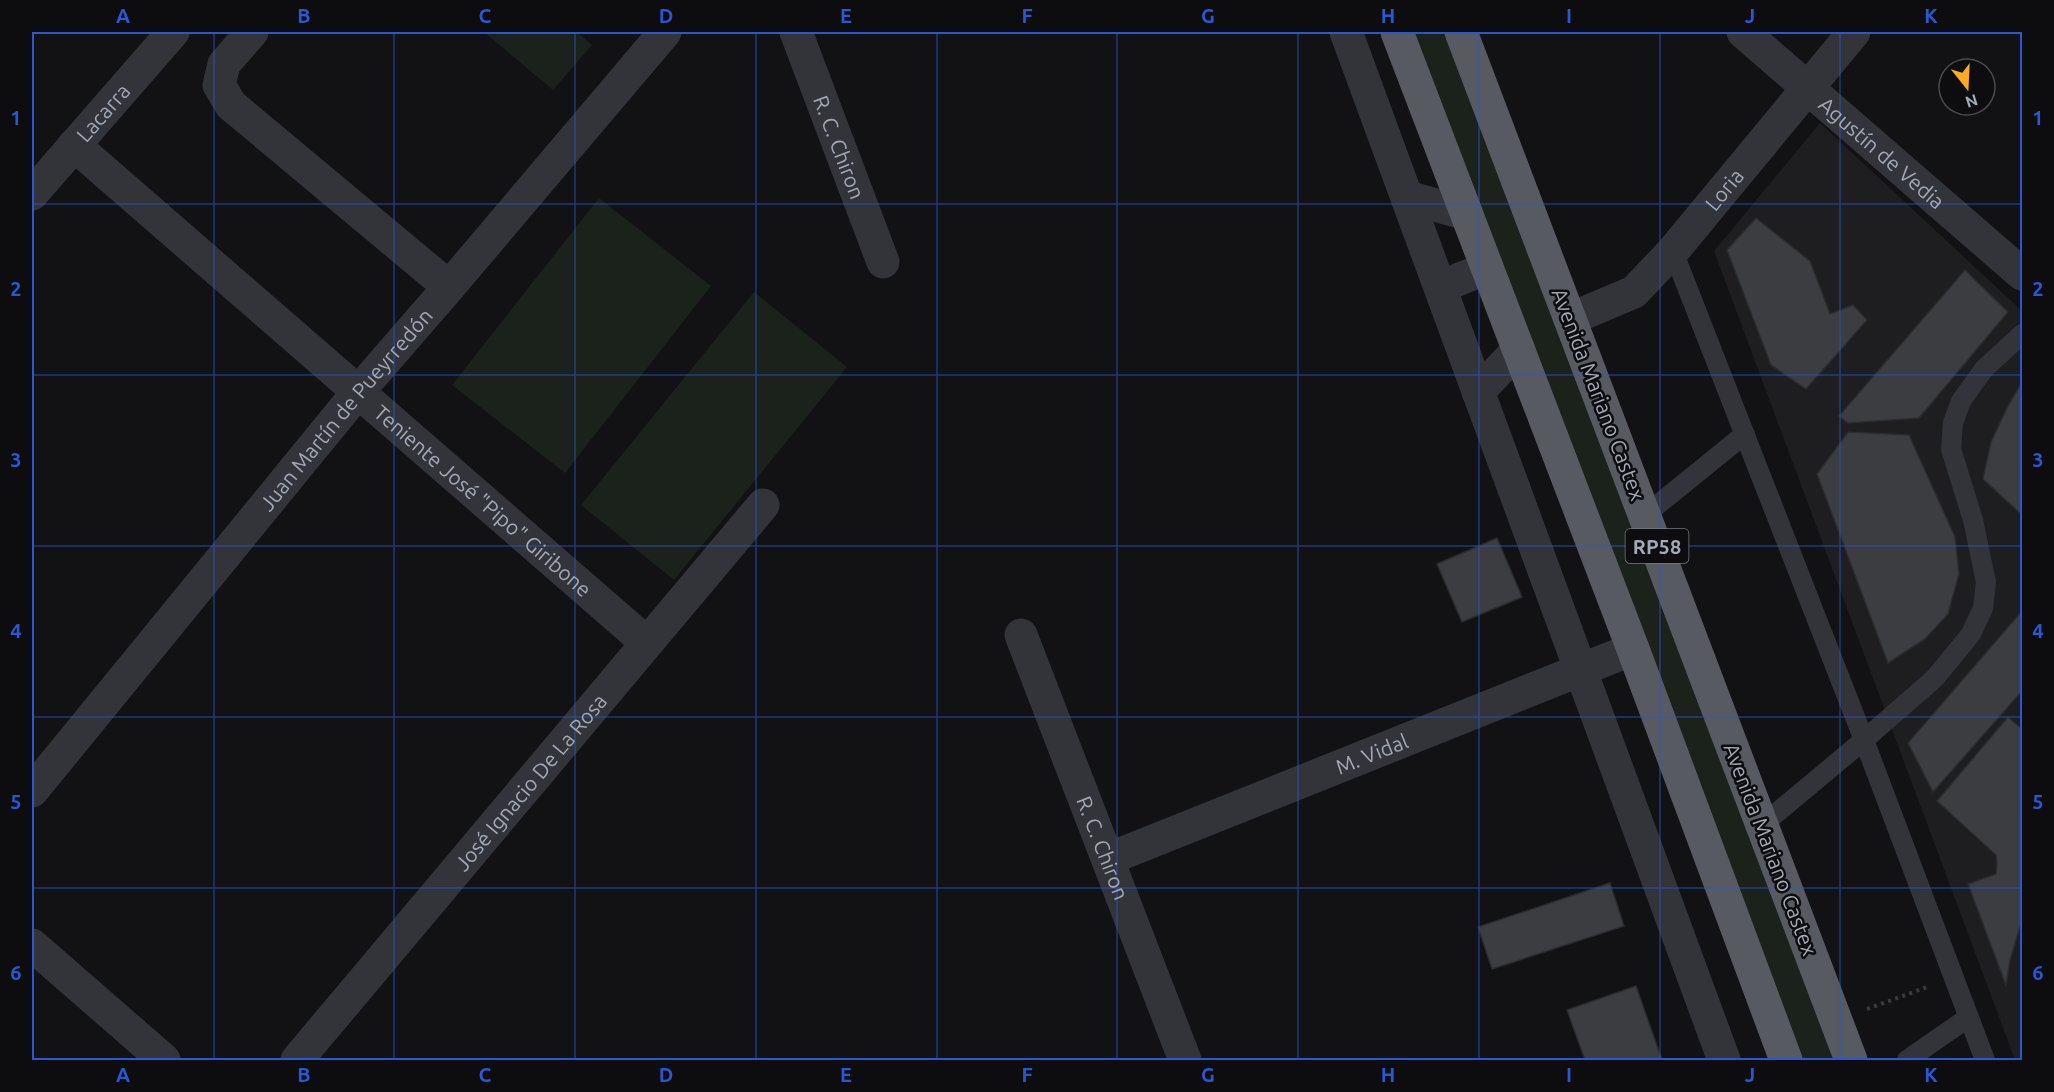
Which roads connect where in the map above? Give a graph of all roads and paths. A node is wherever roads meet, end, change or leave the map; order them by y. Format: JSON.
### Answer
{"nodes":[{"id":1,"x":173,"y":32,"type":"edge"},
{"id":2,"x":252,"y":32,"type":"edge"},
{"id":3,"x":665,"y":32,"type":"edge"},
{"id":4,"x":796,"y":32,"type":"edge"},
{"id":5,"x":1346,"y":32,"type":"edge"},
{"id":6,"x":1397,"y":32,"type":"edge"},
{"id":7,"x":1461,"y":32,"type":"edge"},
{"id":8,"x":1743,"y":32,"type":"edge"},
{"id":9,"x":1854,"y":32,"type":"edge"},
{"id":10,"x":1808,"y":88,"type":"junction"},
{"id":11,"x":74,"y":145,"type":"junction"},
{"id":12,"x":32,"y":194,"type":"edge"},
{"id":13,"x":1407,"y":197,"type":"junction"},
{"id":14,"x":1467,"y":214,"type":"junction"},
{"id":15,"x":1673,"y":251,"type":"junction"},
{"id":16,"x":883,"y":262,"type":"dead end"},
{"id":17,"x":1487,"y":268,"type":"junction"},
{"id":18,"x":2022,"y":274,"type":"edge"},
{"id":19,"x":449,"y":287,"type":"junction"},
{"id":20,"x":1440,"y":287,"type":"junction"},
{"id":21,"x":1570,"y":319,"type":"junction"},
{"id":22,"x":2022,"y":334,"type":"edge"},
{"id":23,"x":1519,"y":349,"type":"junction"},
{"id":24,"x":357,"y":392,"type":"junction"},
{"id":25,"x":1478,"y":392,"type":"junction"},
{"id":26,"x":1745,"y":434,"type":"junction"},
{"id":27,"x":763,"y":505,"type":"dead end"},
{"id":28,"x":1645,"y":515,"type":"junction"},
{"id":29,"x":1021,"y":635,"type":"dead end"},
{"id":30,"x":647,"y":643,"type":"junction"},
{"id":31,"x":1634,"y":648,"type":"junction"},
{"id":32,"x":1580,"y":670,"type":"junction"},
{"id":33,"x":1864,"y":740,"type":"junction"},
{"id":34,"x":32,"y":791,"type":"edge"},
{"id":35,"x":1762,"y":825,"type":"junction"},
{"id":36,"x":1108,"y":859,"type":"junction"},
{"id":37,"x":32,"y":945,"type":"edge"},
{"id":38,"x":1969,"y":1017,"type":"junction"},
{"id":39,"x":164,"y":1060,"type":"edge"},
{"id":40,"x":297,"y":1060,"type":"edge"},
{"id":41,"x":1185,"y":1060,"type":"edge"},
{"id":42,"x":1724,"y":1060,"type":"edge"},
{"id":43,"x":1786,"y":1060,"type":"edge"},
{"id":44,"x":1851,"y":1060,"type":"edge"},
{"id":45,"x":1907,"y":1060,"type":"edge"},
{"id":46,"x":1985,"y":1060,"type":"edge"}],
"edges":[{"from":1,"to":11,"type":"street","name":"Lacarra"},
{"from":2,"to":19,"type":"street"},
{"from":3,"to":19,"type":"street","name":"Juan Martín de Pueyrredón"},
{"from":4,"to":16,"type":"street","name":"R. C. Chiron"},
{"from":5,"to":13,"type":"street"},
{"from":6,"to":14,"type":"highway","number":"RP58"},
{"from":7,"to":21,"type":"highway","name":"Avenida Mariano Castex","number":"RP58"},
{"from":8,"to":10,"type":"street","name":"Agustín de Vedia"},
{"from":9,"to":10,"type":"street","name":"Loria"},
{"from":10,"to":15,"type":"street","name":"Loria"},
{"from":10,"to":18,"type":"street","name":"Agustín de Vedia"},
{"from":11,"to":12,"type":"street","name":"Lacarra"},
{"from":11,"to":24,"type":"street","name":"Teniente José \"Pipo\" Giribone"},
{"from":13,"to":14,"type":"street"},
{"from":13,"to":20,"type":"street"},
{"from":14,"to":17,"type":"highway","number":"RP58"},
{"from":15,"to":21,"type":"street","name":"Loria"},
{"from":15,"to":26,"type":"lane"},
{"from":17,"to":20,"type":"street"},
{"from":17,"to":23,"type":"highway","number":"RP58"},
{"from":19,"to":24,"type":"street","name":"Juan Martín de Pueyrredón"},
{"from":20,"to":25,"type":"street"},
{"from":21,"to":28,"type":"highway","name":"Avenida Mariano Castex","number":"RP58"},
{"from":22,"to":33,"type":"lane"},
{"from":23,"to":25,"type":"street"},
{"from":23,"to":31,"type":"highway","number":"RP58"},
{"from":24,"to":30,"type":"street","name":"Teniente José \"Pipo\" Giribone"},
{"from":24,"to":34,"type":"street","name":"Juan Martín de Pueyrredón"},
{"from":25,"to":32,"type":"street"},
{"from":26,"to":28,"type":"lane"},
{"from":26,"to":33,"type":"lane"},
{"from":27,"to":30,"type":"street","name":"José Ignacio De La Rosa"},
{"from":28,"to":35,"type":"highway","name":"Avenida Mariano Castex","number":"RP58"},
{"from":29,"to":36,"type":"street","name":"R. C. Chiron"},
{"from":30,"to":40,"type":"street","name":"José Ignacio De La Rosa"},
{"from":31,"to":32,"type":"street","name":"M. Vidal"},
{"from":31,"to":43,"type":"highway","number":"RP58"},
{"from":32,"to":36,"type":"street","name":"M. Vidal"},
{"from":32,"to":42,"type":"street"},
{"from":33,"to":35,"type":"lane"},
{"from":33,"to":38,"type":"lane"},
{"from":35,"to":44,"type":"highway","name":"Avenida Mariano Castex","number":"RP58"},
{"from":36,"to":41,"type":"street","name":"R. C. Chiron"},
{"from":37,"to":39,"type":"street"},
{"from":38,"to":45,"type":"lane"},
{"from":38,"to":46,"type":"lane"}]}
